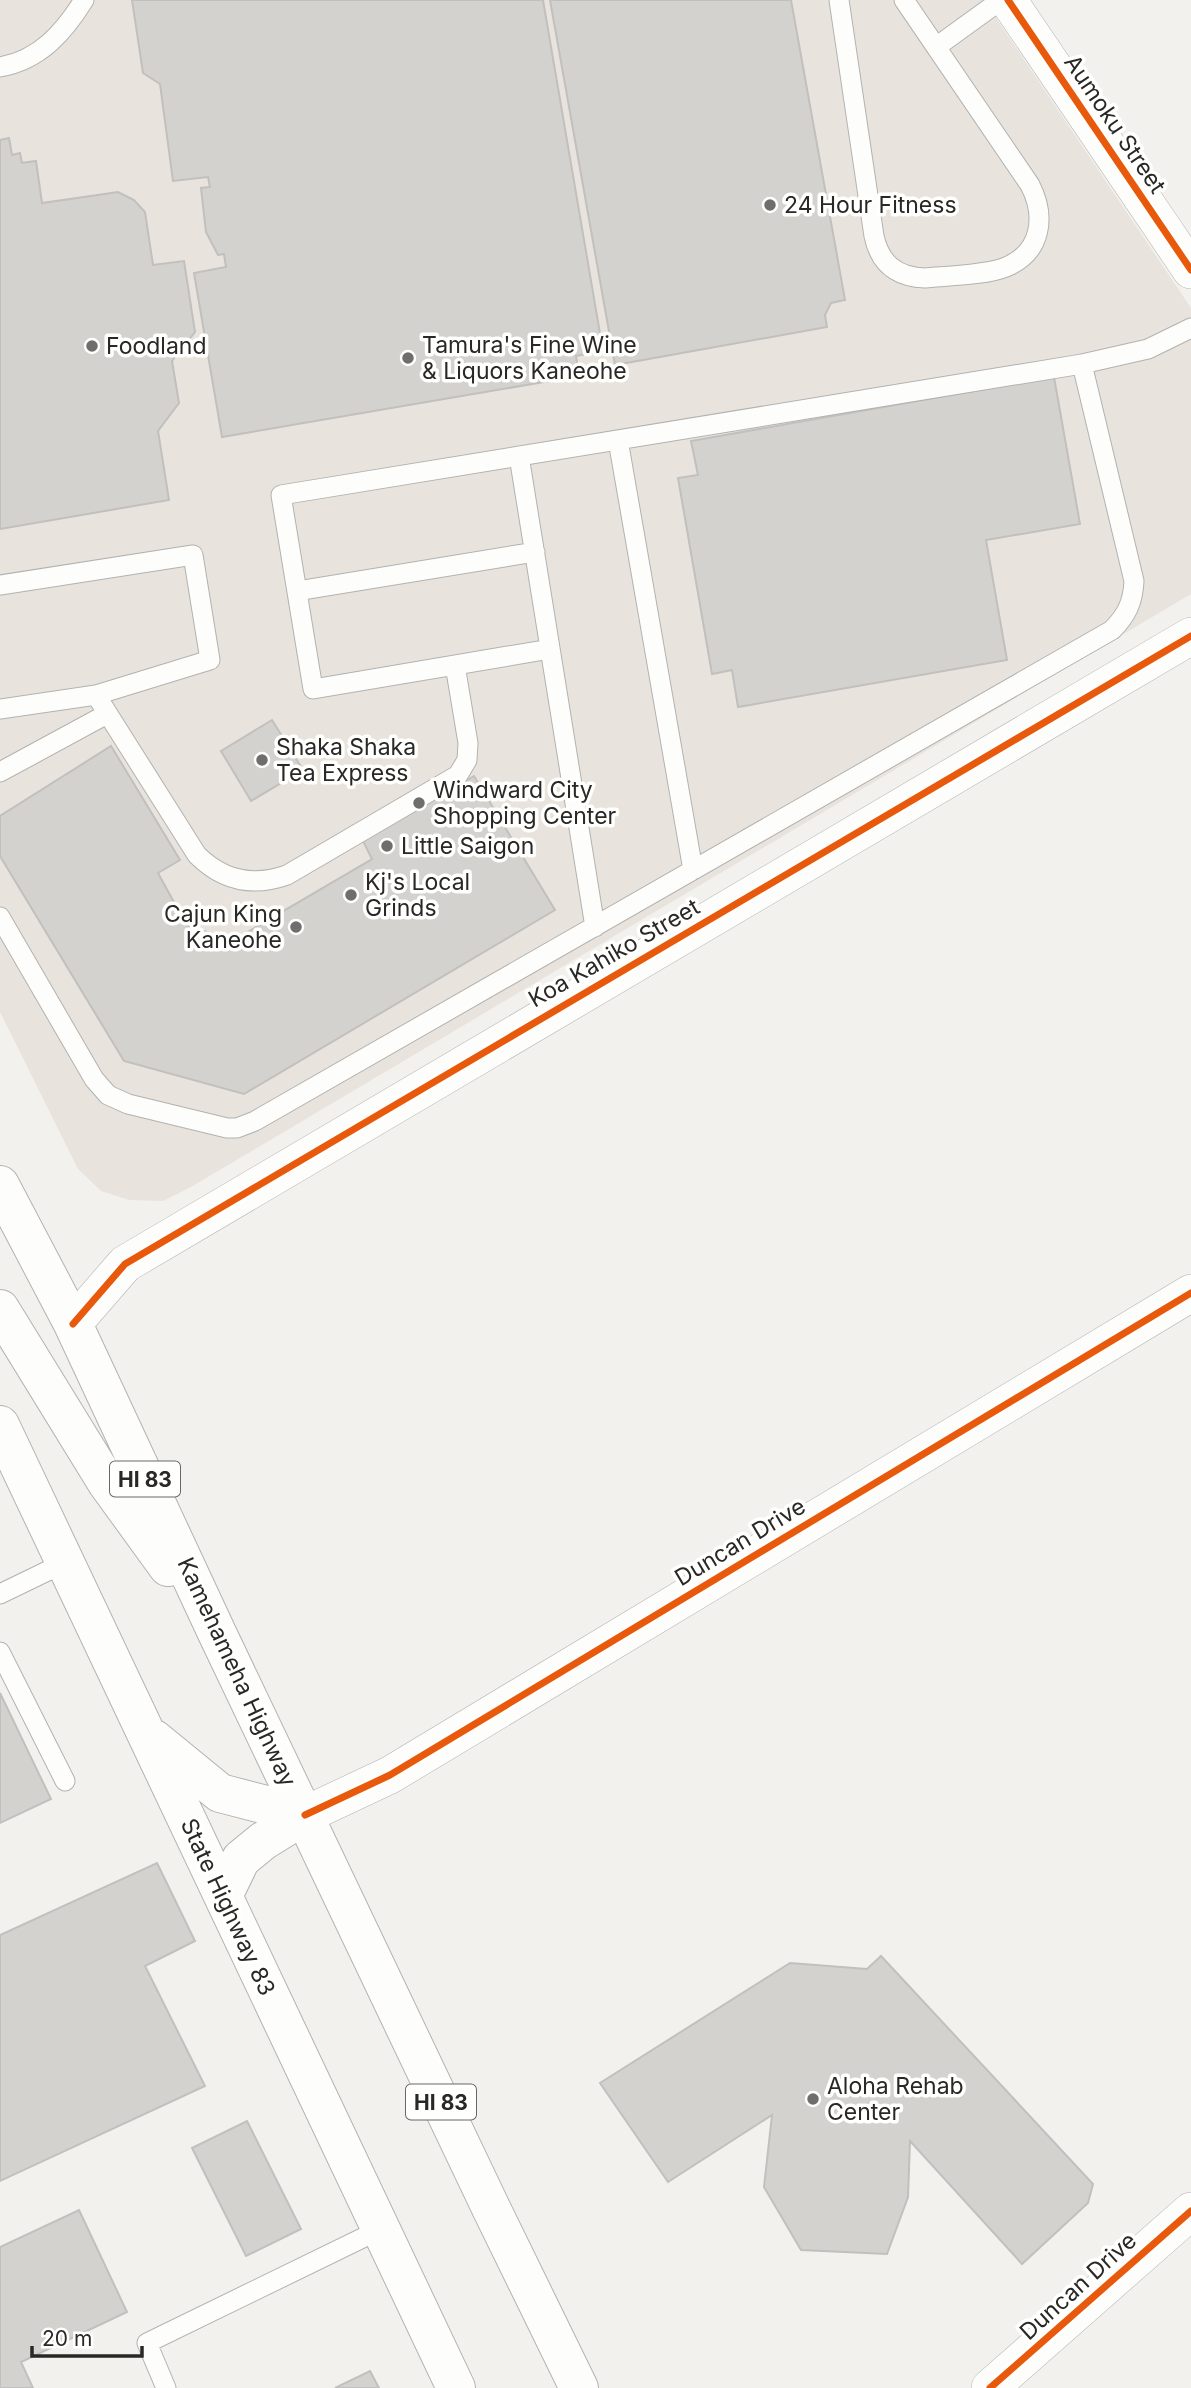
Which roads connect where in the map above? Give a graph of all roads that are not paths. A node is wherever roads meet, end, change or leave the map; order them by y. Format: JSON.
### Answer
{"nodes":[{"id":1,"x":84,"y":0,"type":"edge"},
{"id":2,"x":839,"y":0,"type":"edge"},
{"id":3,"x":904,"y":0,"type":"edge"},
{"id":4,"x":1001,"y":0,"type":"edge"},
{"id":5,"x":1008,"y":0,"type":"edge"},
{"id":6,"x":936,"y":47,"type":"junction"},
{"id":7,"x":0,"y":67,"type":"edge"},
{"id":8,"x":1191,"y":270,"type":"edge"},
{"id":9,"x":1191,"y":328,"type":"edge"},
{"id":10,"x":1082,"y":364,"type":"junction"},
{"id":11,"x":618,"y":440,"type":"junction"},
{"id":12,"x":519,"y":456,"type":"junction"},
{"id":13,"x":535,"y":552,"type":"junction"},
{"id":14,"x":0,"y":585,"type":"edge"},
{"id":15,"x":297,"y":591,"type":"junction"},
{"id":16,"x":1191,"y":636,"type":"edge"},
{"id":17,"x":550,"y":649,"type":"junction"},
{"id":18,"x":455,"y":665,"type":"junction"},
{"id":19,"x":96,"y":695,"type":"junction"},
{"id":20,"x":0,"y":709,"type":"edge"},
{"id":21,"x":107,"y":714,"type":"junction"},
{"id":22,"x":0,"y":772,"type":"edge"},
{"id":23,"x":693,"y":870,"type":"junction"},
{"id":24,"x":0,"y":917,"type":"edge"},
{"id":25,"x":595,"y":927,"type":"junction"},
{"id":26,"x":0,"y":1185,"type":"edge"},
{"id":27,"x":1191,"y":1293,"type":"edge"},
{"id":28,"x":0,"y":1309,"type":"edge"},
{"id":29,"x":74,"y":1324,"type":"junction"},
{"id":30,"x":0,"y":1425,"type":"edge"},
{"id":31,"x":64,"y":1563,"type":"junction"},
{"id":32,"x":0,"y":1594,"type":"edge"},
{"id":33,"x":217,"y":1633,"type":"junction"},
{"id":34,"x":0,"y":1653,"type":"edge"},
{"id":35,"x":145,"y":1733,"type":"junction"},
{"id":36,"x":65,"y":1781,"type":"dead end"},
{"id":37,"x":305,"y":1815,"type":"junction"},
{"id":38,"x":223,"y":1896,"type":"junction"},
{"id":39,"x":1191,"y":2211,"type":"edge"},
{"id":40,"x":381,"y":2229,"type":"junction"},
{"id":41,"x":166,"y":2388,"type":"edge"},
{"id":42,"x":456,"y":2388,"type":"edge"},
{"id":43,"x":579,"y":2388,"type":"edge"},
{"id":44,"x":990,"y":2388,"type":"edge"}],
"edges":[{"from":1,"to":7,"type":"lane"},
{"from":2,"to":6,"type":"lane"},
{"from":3,"to":6,"type":"lane"},
{"from":4,"to":6,"type":"lane"},
{"from":5,"to":8,"type":"street","name":"Aumoku Street"},
{"from":9,"to":10,"type":"lane"},
{"from":10,"to":11,"type":"lane"},
{"from":10,"to":23,"type":"lane"},
{"from":11,"to":12,"type":"lane"},
{"from":11,"to":23,"type":"lane"},
{"from":12,"to":13,"type":"lane"},
{"from":12,"to":15,"type":"lane"},
{"from":13,"to":15,"type":"lane"},
{"from":13,"to":17,"type":"lane"},
{"from":14,"to":19,"type":"lane"},
{"from":15,"to":18,"type":"lane"},
{"from":16,"to":29,"type":"street","name":"Koa Kahiko Street"},
{"from":17,"to":18,"type":"lane"},
{"from":17,"to":25,"type":"lane"},
{"from":18,"to":21,"type":"lane"},
{"from":19,"to":20,"type":"lane"},
{"from":19,"to":21,"type":"lane"},
{"from":21,"to":22,"type":"lane"},
{"from":23,"to":25,"type":"lane"},
{"from":24,"to":25,"type":"lane"},
{"from":26,"to":29,"type":"main road","name":"Kamehameha Highway","number":"HI 83"},
{"from":27,"to":37,"type":"street","name":"Duncan Drive"},
{"from":28,"to":33,"type":"main road"},
{"from":29,"to":33,"type":"main road","name":"Kamehameha Highway","number":"HI 83"},
{"from":30,"to":31,"type":"main road","name":"State Highway 83"},
{"from":31,"to":32,"type":"lane"},
{"from":31,"to":35,"type":"main road","name":"State Highway 83"},
{"from":33,"to":37,"type":"main road","name":"Kamehameha Highway","number":"HI 83"},
{"from":34,"to":36,"type":"lane"},
{"from":35,"to":37,"type":"main road"},
{"from":35,"to":38,"type":"main road","name":"State Highway 83"},
{"from":37,"to":38,"type":"main road"},
{"from":37,"to":43,"type":"main road","name":"Kamehameha Highway","number":"HI 83"},
{"from":38,"to":40,"type":"main road","name":"State Highway 83"},
{"from":39,"to":44,"type":"street","name":"Duncan Drive"},
{"from":40,"to":41,"type":"lane"},
{"from":40,"to":42,"type":"main road","name":"State Highway 83"}]}
